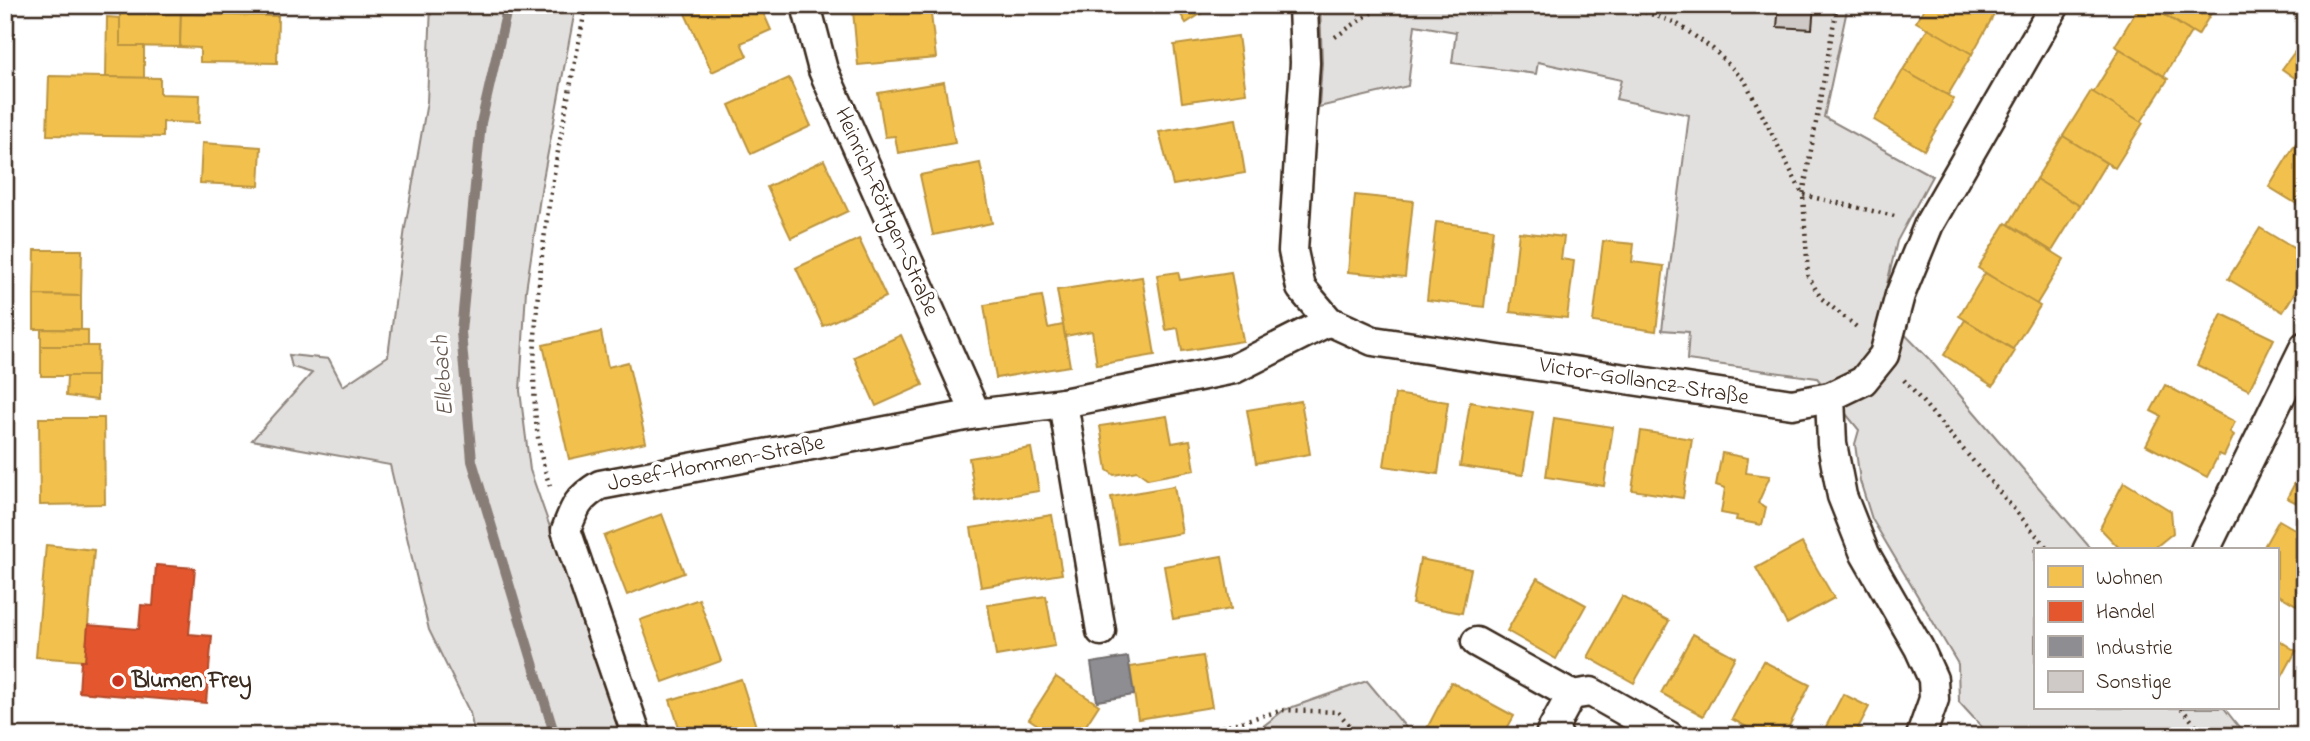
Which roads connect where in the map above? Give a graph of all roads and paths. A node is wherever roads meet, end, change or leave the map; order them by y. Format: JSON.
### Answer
{"nodes":[{"id":1,"x":586,"y":5,"type":"edge"},
{"id":2,"x":810,"y":5,"type":"edge"},
{"id":3,"x":1303,"y":5,"type":"edge"},
{"id":4,"x":1383,"y":5,"type":"edge"},
{"id":5,"x":1625,"y":5,"type":"edge"},
{"id":6,"x":1837,"y":5,"type":"edge"},
{"id":7,"x":2055,"y":5,"type":"edge"},
{"id":8,"x":1306,"y":62,"type":"junction"},
{"id":9,"x":1803,"y":195,"type":"junction"},
{"id":10,"x":1929,"y":224,"type":"junction"},
{"id":11,"x":1329,"y":321,"type":"junction"},
{"id":12,"x":2305,"y":346,"type":"edge"},
{"id":13,"x":1884,"y":355,"type":"junction"},
{"id":14,"x":1830,"y":397,"type":"junction"},
{"id":15,"x":1063,"y":403,"type":"junction"},
{"id":16,"x":976,"y":414,"type":"junction"},
{"id":17,"x":566,"y":530,"type":"junction"},
{"id":18,"x":2047,"y":548,"type":"edge"},
{"id":19,"x":2205,"y":548,"type":"edge"},
{"id":20,"x":1101,"y":631,"type":"dead end"},
{"id":21,"x":1476,"y":642,"type":"dead end"},
{"id":22,"x":1571,"y":695,"type":"junction"},
{"id":23,"x":2183,"y":710,"type":"edge"},
{"id":24,"x":637,"y":736,"type":"edge"},
{"id":25,"x":1188,"y":736,"type":"edge"},
{"id":26,"x":1359,"y":736,"type":"edge"},
{"id":27,"x":1558,"y":736,"type":"edge"},
{"id":28,"x":1669,"y":736,"type":"edge"},
{"id":29,"x":1921,"y":736,"type":"edge"},
{"id":30,"x":2205,"y":736,"type":"edge"}],
"edges":[{"from":1,"to":17,"type":"path"},
{"from":2,"to":16,"type":"street","name":"Heinrich-Röttgen-Straße"},
{"from":3,"to":8,"type":"street","name":"Victor-Gollancz-Straße"},
{"from":4,"to":8,"type":"path"},
{"from":5,"to":9,"type":"path"},
{"from":6,"to":9,"type":"path"},
{"from":7,"to":10,"type":"street","name":"Victor-Gollancz-Straße"},
{"from":8,"to":11,"type":"street","name":"Victor-Gollancz-Straße"},
{"from":9,"to":10,"type":"path"},
{"from":9,"to":13,"type":"path"},
{"from":10,"to":13,"type":"street","name":"Victor-Gollancz-Straße"},
{"from":11,"to":14,"type":"street","name":"Victor-Gollancz-Straße"},
{"from":11,"to":15,"type":"street","name":"Josef-Hommen-Straße"},
{"from":12,"to":19,"type":"street"},
{"from":13,"to":14,"type":"street","name":"Victor-Gollancz-Straße"},
{"from":13,"to":18,"type":"path"},
{"from":14,"to":29,"type":"street"},
{"from":15,"to":16,"type":"street","name":"Josef-Hommen-Straße"},
{"from":15,"to":20,"type":"street"},
{"from":16,"to":17,"type":"street","name":"Josef-Hommen-Straße"},
{"from":17,"to":24,"type":"street"},
{"from":21,"to":22,"type":"street"},
{"from":22,"to":27,"type":"street"},
{"from":22,"to":28,"type":"street"},
{"from":23,"to":30,"type":"path"},
{"from":25,"to":26,"type":"path"}]}
